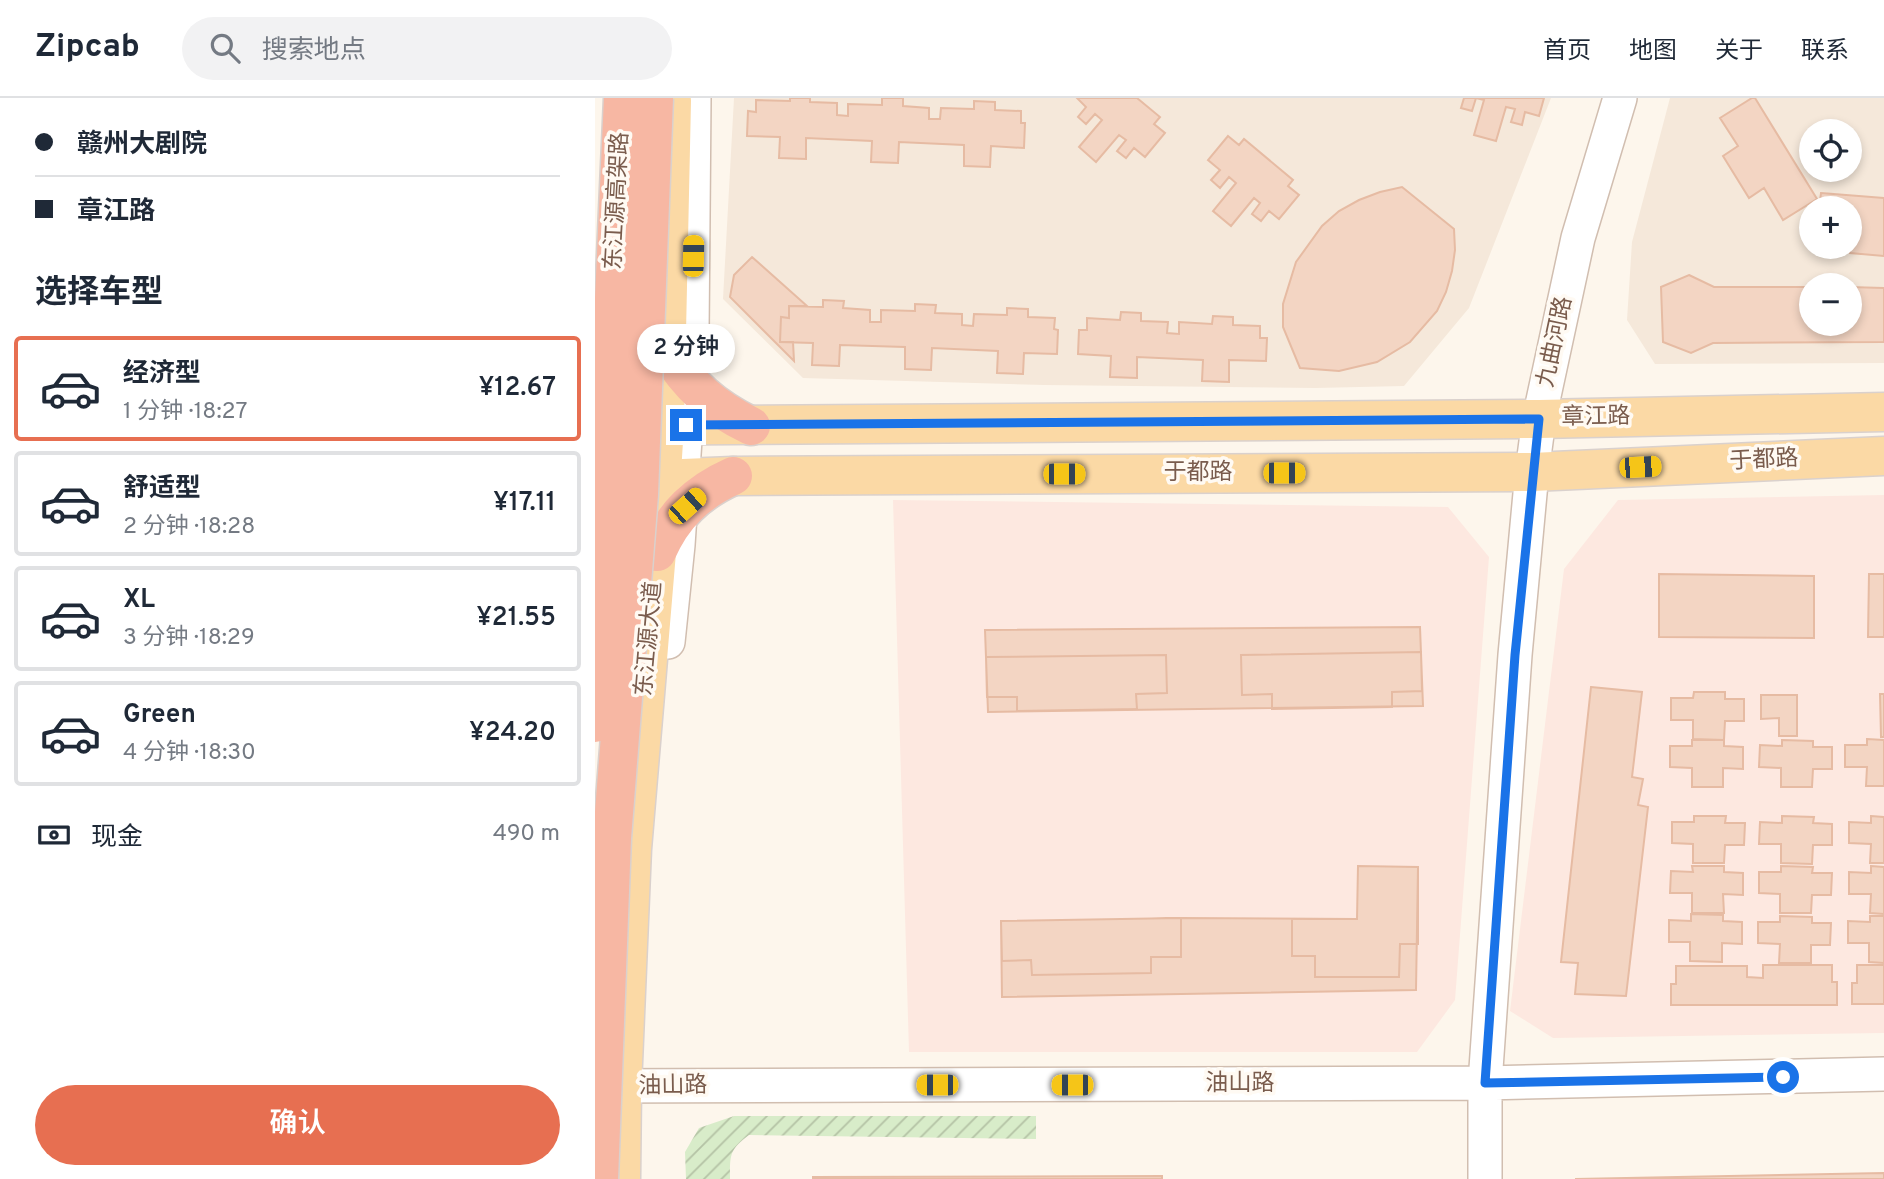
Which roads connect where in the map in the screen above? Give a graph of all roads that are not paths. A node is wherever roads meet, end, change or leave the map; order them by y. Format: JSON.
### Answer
{"nodes":[{"id":1,"x":623,"y":98,"type":"edge"},
{"id":2,"x":654,"y":98,"type":"edge"},
{"id":3,"x":672,"y":98,"type":"edge"},
{"id":4,"x":694,"y":98,"type":"edge"},
{"id":5,"x":1620,"y":98,"type":"edge"},
{"id":6,"x":682,"y":364,"type":"junction"},
{"id":7,"x":1884,"y":412,"type":"edge"},
{"id":8,"x":1539,"y":419,"type":"junction"},
{"id":9,"x":676,"y":425,"type":"junction"},
{"id":10,"x":751,"y":426,"type":"junction"},
{"id":11,"x":595,"y":427,"type":"edge"},
{"id":12,"x":1884,"y":456,"type":"edge"},
{"id":13,"x":1532,"y":472,"type":"junction"},
{"id":14,"x":733,"y":475,"type":"joint"},
{"id":15,"x":595,"y":482,"type":"edge"},
{"id":16,"x":672,"y":514,"type":"junction"},
{"id":17,"x":595,"y":723,"type":"edge"},
{"id":18,"x":595,"y":1038,"type":"edge"},
{"id":19,"x":1884,"y":1074,"type":"edge"},
{"id":20,"x":1485,"y":1083,"type":"junction"},
{"id":21,"x":619,"y":1087,"type":"edge"},
{"id":22,"x":599,"y":1179,"type":"edge"},
{"id":23,"x":621,"y":1179,"type":"edge"},
{"id":24,"x":637,"y":1179,"type":"edge"},
{"id":25,"x":1485,"y":1179,"type":"edge"}],
"edges":[{"from":1,"to":17,"type":"highway","name":"东江源高架路","bridge":true},
{"from":2,"to":22,"type":"highway","bridge":true},
{"from":3,"to":6,"type":"main road","name":"东江源大道"},
{"from":4,"to":6,"type":"street"},
{"from":5,"to":8,"type":"street","name":"九曲河路"},
{"from":6,"to":9,"type":"main road","name":"东江源大道"},
{"from":6,"to":10,"type":"highway"},
{"from":7,"to":8,"type":"main road","name":"章江路"},
{"from":8,"to":10,"type":"main road","name":"章江路"},
{"from":8,"to":13,"type":"street","name":"九曲河路"},
{"from":9,"to":10,"type":"main road","name":"章江路"},
{"from":9,"to":11,"type":"main road","name":"章江路"},
{"from":9,"to":16,"type":"main road","name":"东江源大道"},
{"from":12,"to":13,"type":"main road","name":"于都路"},
{"from":13,"to":14,"type":"main road","name":"于都路"},
{"from":13,"to":20,"type":"street","name":"九曲河路"},
{"from":14,"to":16,"type":"highway"},
{"from":15,"to":16,"type":"main road"},
{"from":16,"to":21,"type":"main road","name":"东江源大道"},
{"from":18,"to":22,"type":"highway","bridge":true},
{"from":19,"to":20,"type":"street","name":"油山路"},
{"from":20,"to":21,"type":"street","name":"油山路"},
{"from":20,"to":25,"type":"street","name":"九曲河路"},
{"from":21,"to":23,"type":"main road","name":"东江源大道"},
{"from":21,"to":24,"type":"street"}]}
